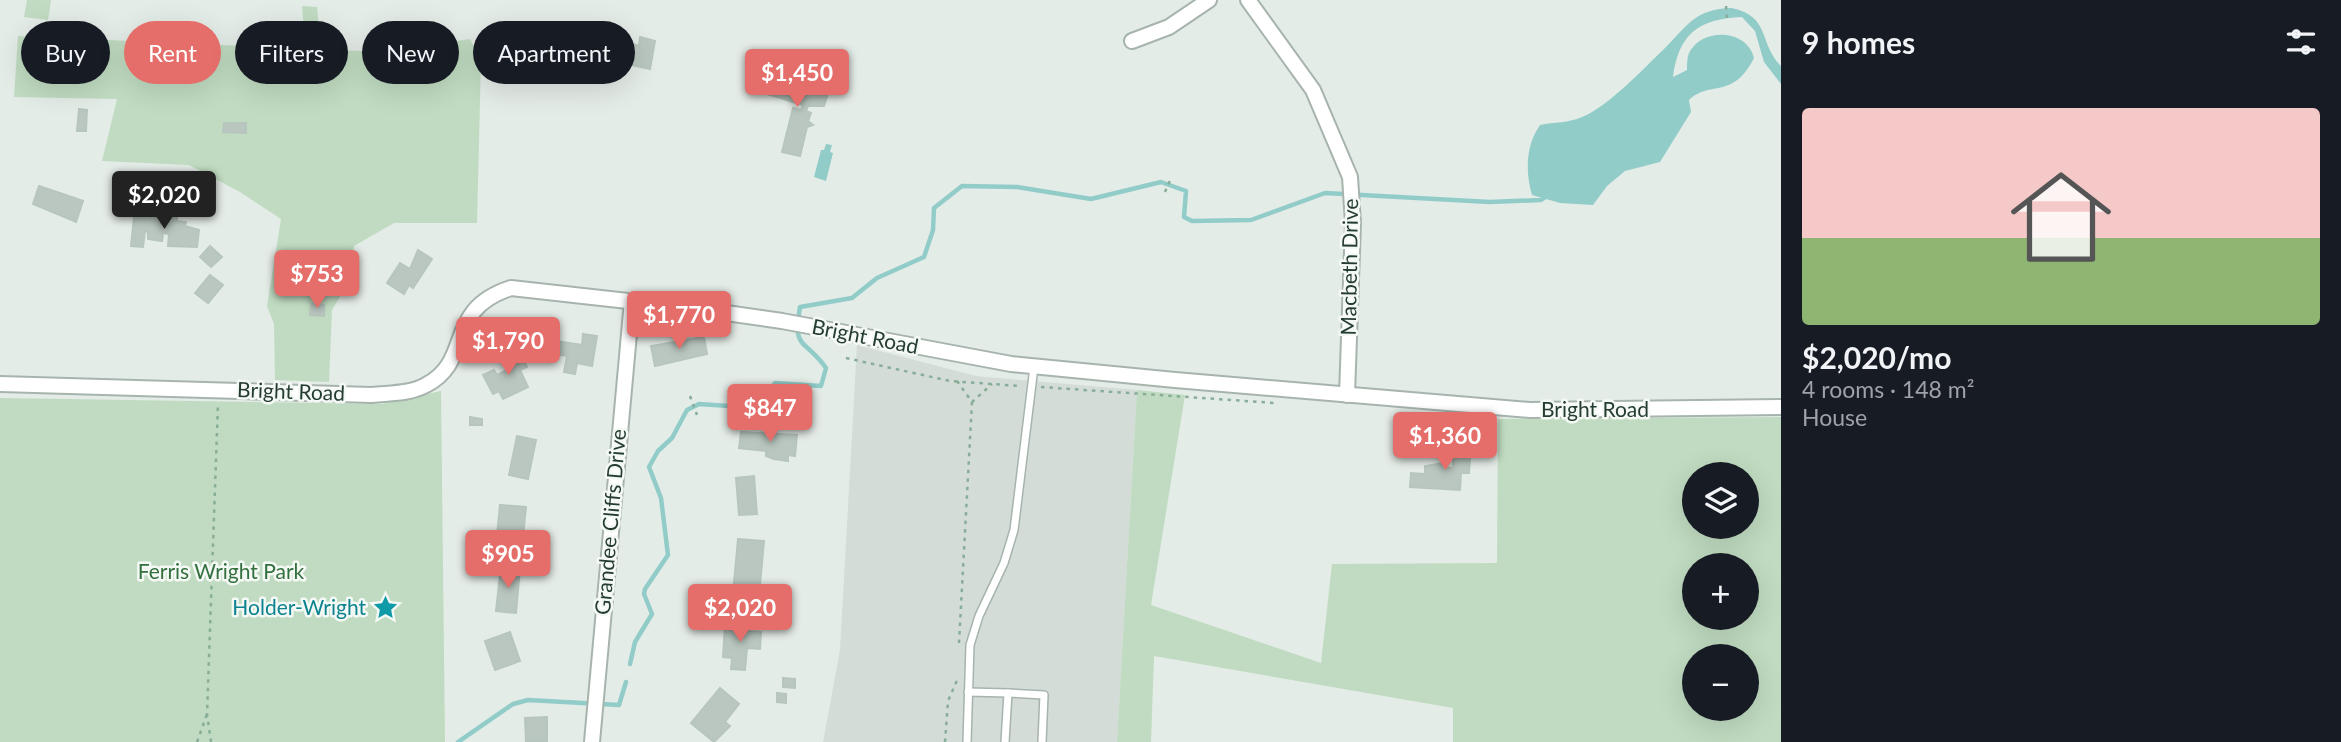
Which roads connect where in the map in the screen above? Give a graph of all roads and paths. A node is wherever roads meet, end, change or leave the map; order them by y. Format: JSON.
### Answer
{"nodes":[{"id":1,"x":1209,"y":0,"type":"edge"},
{"id":2,"x":1248,"y":0,"type":"edge"},
{"id":3,"x":1726,"y":6,"type":"dead end"},
{"id":4,"x":1727,"y":19,"type":"dead end"},
{"id":5,"x":1132,"y":41,"type":"dead end"},
{"id":6,"x":1171,"y":178,"type":"dead end"},
{"id":7,"x":1165,"y":192,"type":"dead end"},
{"id":8,"x":632,"y":301,"type":"junction"},
{"id":9,"x":846,"y":358,"type":"dead end"},
{"id":10,"x":1034,"y":367,"type":"junction"},
{"id":11,"x":957,"y":381,"type":"junction"},
{"id":12,"x":0,"y":384,"type":"edge"},
{"id":13,"x":992,"y":384,"type":"junction"},
{"id":14,"x":1032,"y":387,"type":"junction"},
{"id":15,"x":218,"y":389,"type":"junction"},
{"id":16,"x":1347,"y":395,"type":"junction"},
{"id":17,"x":690,"y":396,"type":"dead end"},
{"id":18,"x":972,"y":402,"type":"junction"},
{"id":19,"x":1283,"y":404,"type":"dead end"},
{"id":20,"x":1781,"y":407,"type":"edge"},
{"id":21,"x":696,"y":415,"type":"dead end"},
{"id":22,"x":959,"y":652,"type":"dead end"},
{"id":23,"x":958,"y":673,"type":"dead end"},
{"id":24,"x":968,"y":692,"type":"junction"},
{"id":25,"x":1007,"y":693,"type":"junction"},
{"id":26,"x":207,"y":714,"type":"junction"},
{"id":27,"x":197,"y":742,"type":"edge"},
{"id":28,"x":211,"y":742,"type":"edge"},
{"id":29,"x":592,"y":742,"type":"edge"},
{"id":30,"x":946,"y":742,"type":"edge"},
{"id":31,"x":967,"y":742,"type":"edge"},
{"id":32,"x":1005,"y":742,"type":"edge"},
{"id":33,"x":1042,"y":742,"type":"edge"}],
"edges":[{"from":1,"to":5,"type":"street"},
{"from":2,"to":16,"type":"street","name":"Macbeth Drive"},
{"from":3,"to":4,"type":"path"},
{"from":6,"to":7,"type":"path"},
{"from":8,"to":10,"type":"street","name":"Bright Road"},
{"from":8,"to":15,"type":"street","name":"Bright Road"},
{"from":8,"to":29,"type":"street","name":"Grandee Cliffs Drive"},
{"from":9,"to":11,"type":"path"},
{"from":10,"to":14,"type":"lane"},
{"from":10,"to":16,"type":"street","name":"Bright Road"},
{"from":11,"to":13,"type":"path"},
{"from":11,"to":18,"type":"path"},
{"from":12,"to":15,"type":"street","name":"Bright Road"},
{"from":13,"to":14,"type":"path"},
{"from":13,"to":18,"type":"path"},
{"from":14,"to":19,"type":"path"},
{"from":14,"to":24,"type":"lane"},
{"from":15,"to":26,"type":"path"},
{"from":16,"to":20,"type":"street","name":"Bright Road"},
{"from":17,"to":21,"type":"path"},
{"from":18,"to":22,"type":"path"},
{"from":23,"to":30,"type":"path"},
{"from":24,"to":25,"type":"lane"},
{"from":24,"to":31,"type":"lane"},
{"from":25,"to":32,"type":"lane"},
{"from":25,"to":33,"type":"lane"},
{"from":26,"to":27,"type":"path"},
{"from":26,"to":28,"type":"path"}]}
